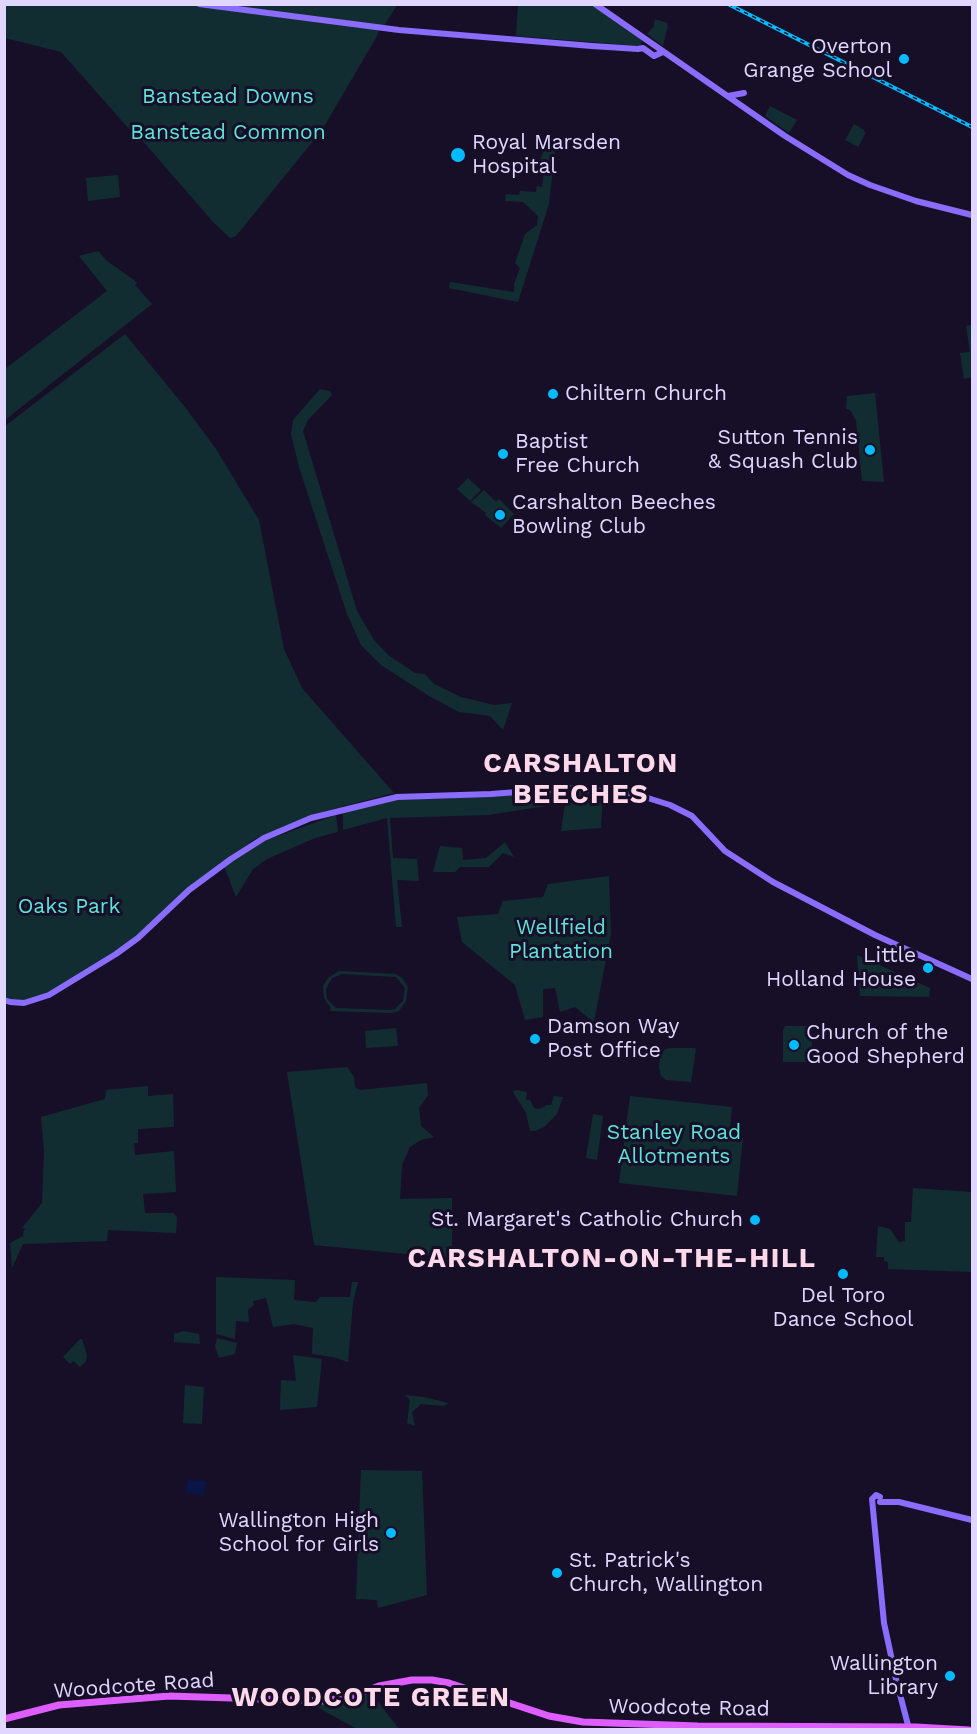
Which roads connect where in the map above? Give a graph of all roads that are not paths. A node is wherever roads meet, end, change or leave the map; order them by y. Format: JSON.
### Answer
{"nodes":[{"id":1,"x":199,"y":4,"type":"edge"},
{"id":2,"x":595,"y":4,"type":"edge"},
{"id":3,"x":645,"y":46,"type":"junction"},
{"id":4,"x":744,"y":93,"type":"dead end"},
{"id":5,"x":727,"y":96,"type":"junction"},
{"id":6,"x":972,"y":215,"type":"edge"},
{"id":7,"x":972,"y":979,"type":"edge"},
{"id":8,"x":4,"y":1000,"type":"edge"},
{"id":9,"x":972,"y":1520,"type":"edge"},
{"id":10,"x":4,"y":1719,"type":"edge"},
{"id":11,"x":909,"y":1728,"type":"edge"},
{"id":12,"x":969,"y":1730,"type":"edge"}],
"edges":[{"from":1,"to":3,"type":"main road"},
{"from":2,"to":3,"type":"main road"},
{"from":3,"to":5,"type":"main road"},
{"from":4,"to":5,"type":"main road"},
{"from":5,"to":6,"type":"main road"},
{"from":7,"to":8,"type":"main road"},
{"from":9,"to":11,"type":"main road"},
{"from":10,"to":11,"type":"main road","name":"Woodcote Road"},
{"from":11,"to":12,"type":"main road","name":"Woodcote Road"}]}
